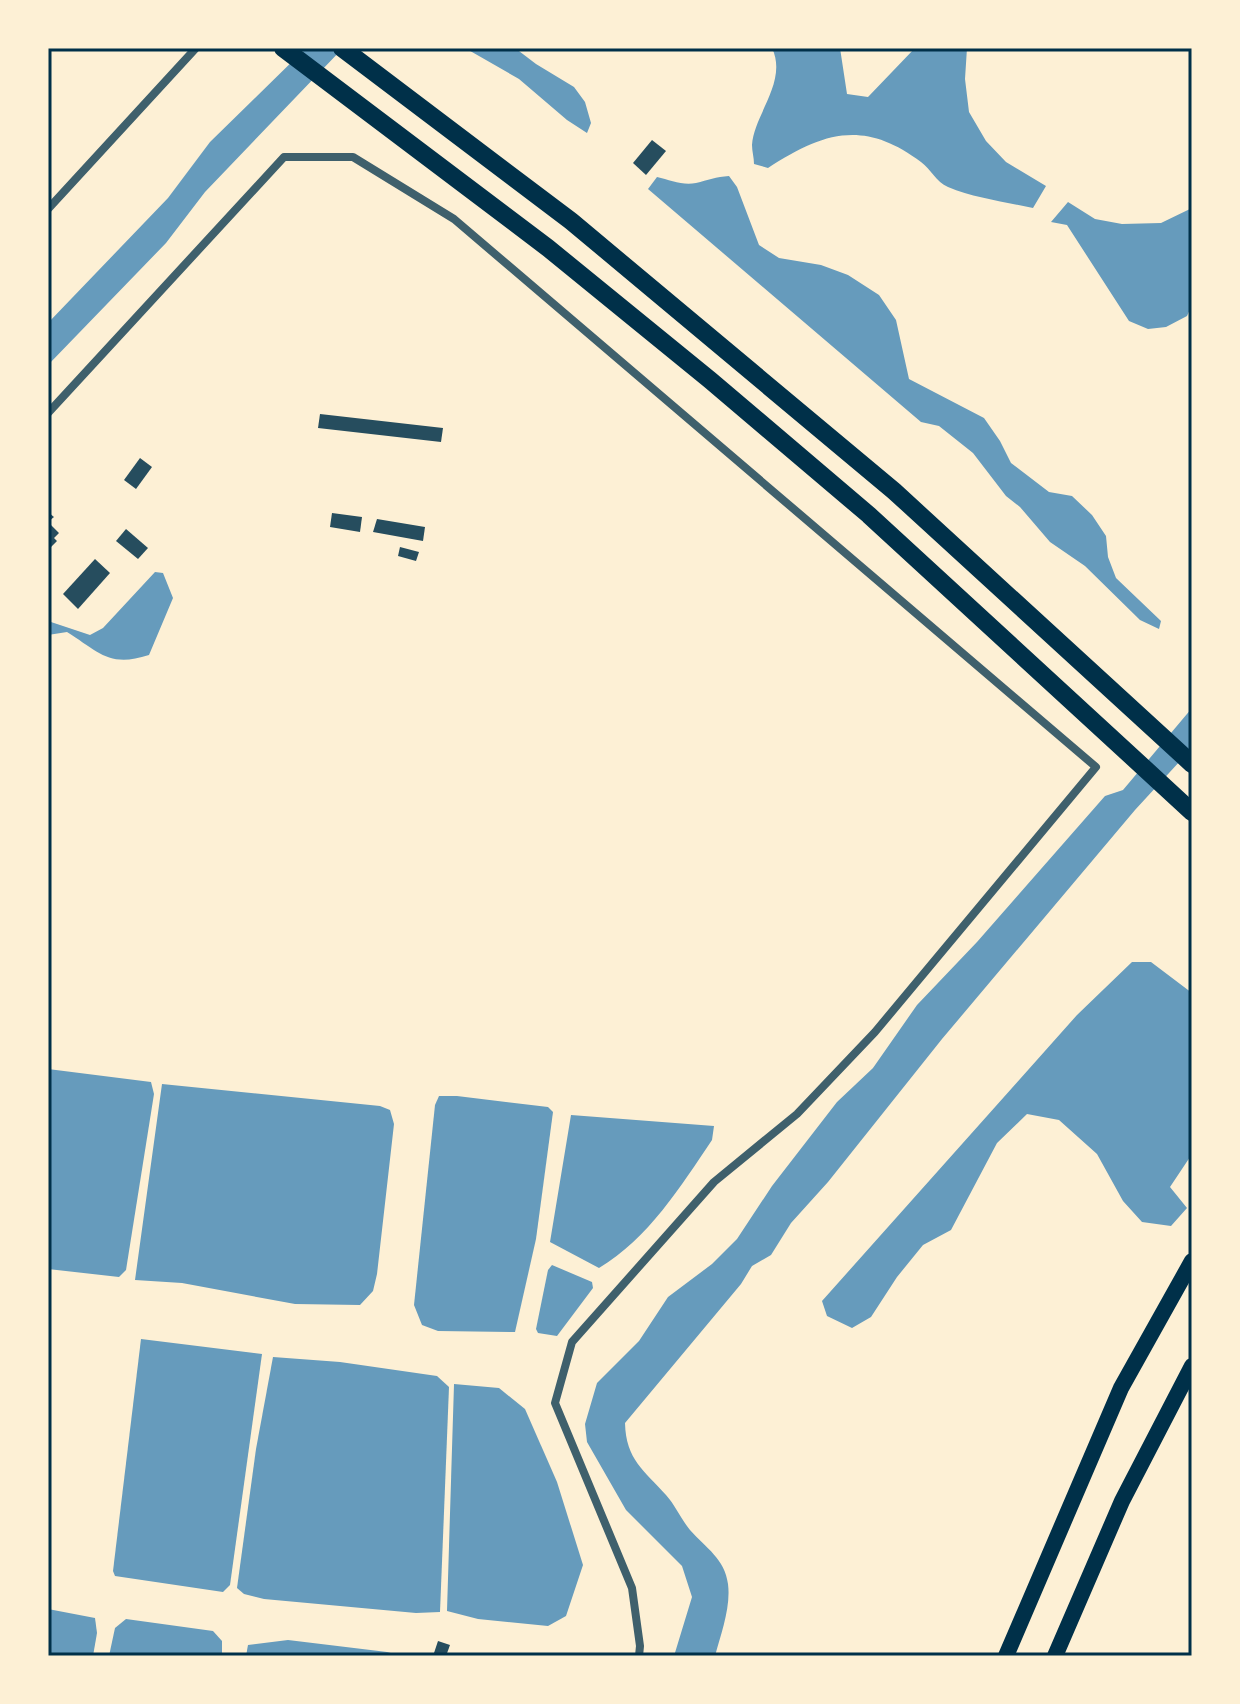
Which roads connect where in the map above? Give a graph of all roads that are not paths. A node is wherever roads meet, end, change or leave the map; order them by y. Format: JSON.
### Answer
{"nodes":[{"id":1,"x":196,"y":48,"type":"edge"},
{"id":2,"x":283,"y":48,"type":"edge"},
{"id":3,"x":342,"y":48,"type":"edge"},
{"id":4,"x":48,"y":209,"type":"edge"},
{"id":5,"x":48,"y":413,"type":"edge"},
{"id":6,"x":1192,"y":764,"type":"edge"},
{"id":7,"x":1192,"y":812,"type":"edge"},
{"id":8,"x":1192,"y":1261,"type":"edge"},
{"id":9,"x":1192,"y":1366,"type":"edge"},
{"id":10,"x":639,"y":1656,"type":"edge"},
{"id":11,"x":1006,"y":1656,"type":"edge"},
{"id":12,"x":1055,"y":1656,"type":"edge"}],
"edges":[{"from":1,"to":4,"type":"street"},
{"from":2,"to":7,"type":"highway"},
{"from":3,"to":6,"type":"highway"},
{"from":5,"to":10,"type":"street"},
{"from":8,"to":11,"type":"main road"},
{"from":9,"to":12,"type":"main road"}]}
